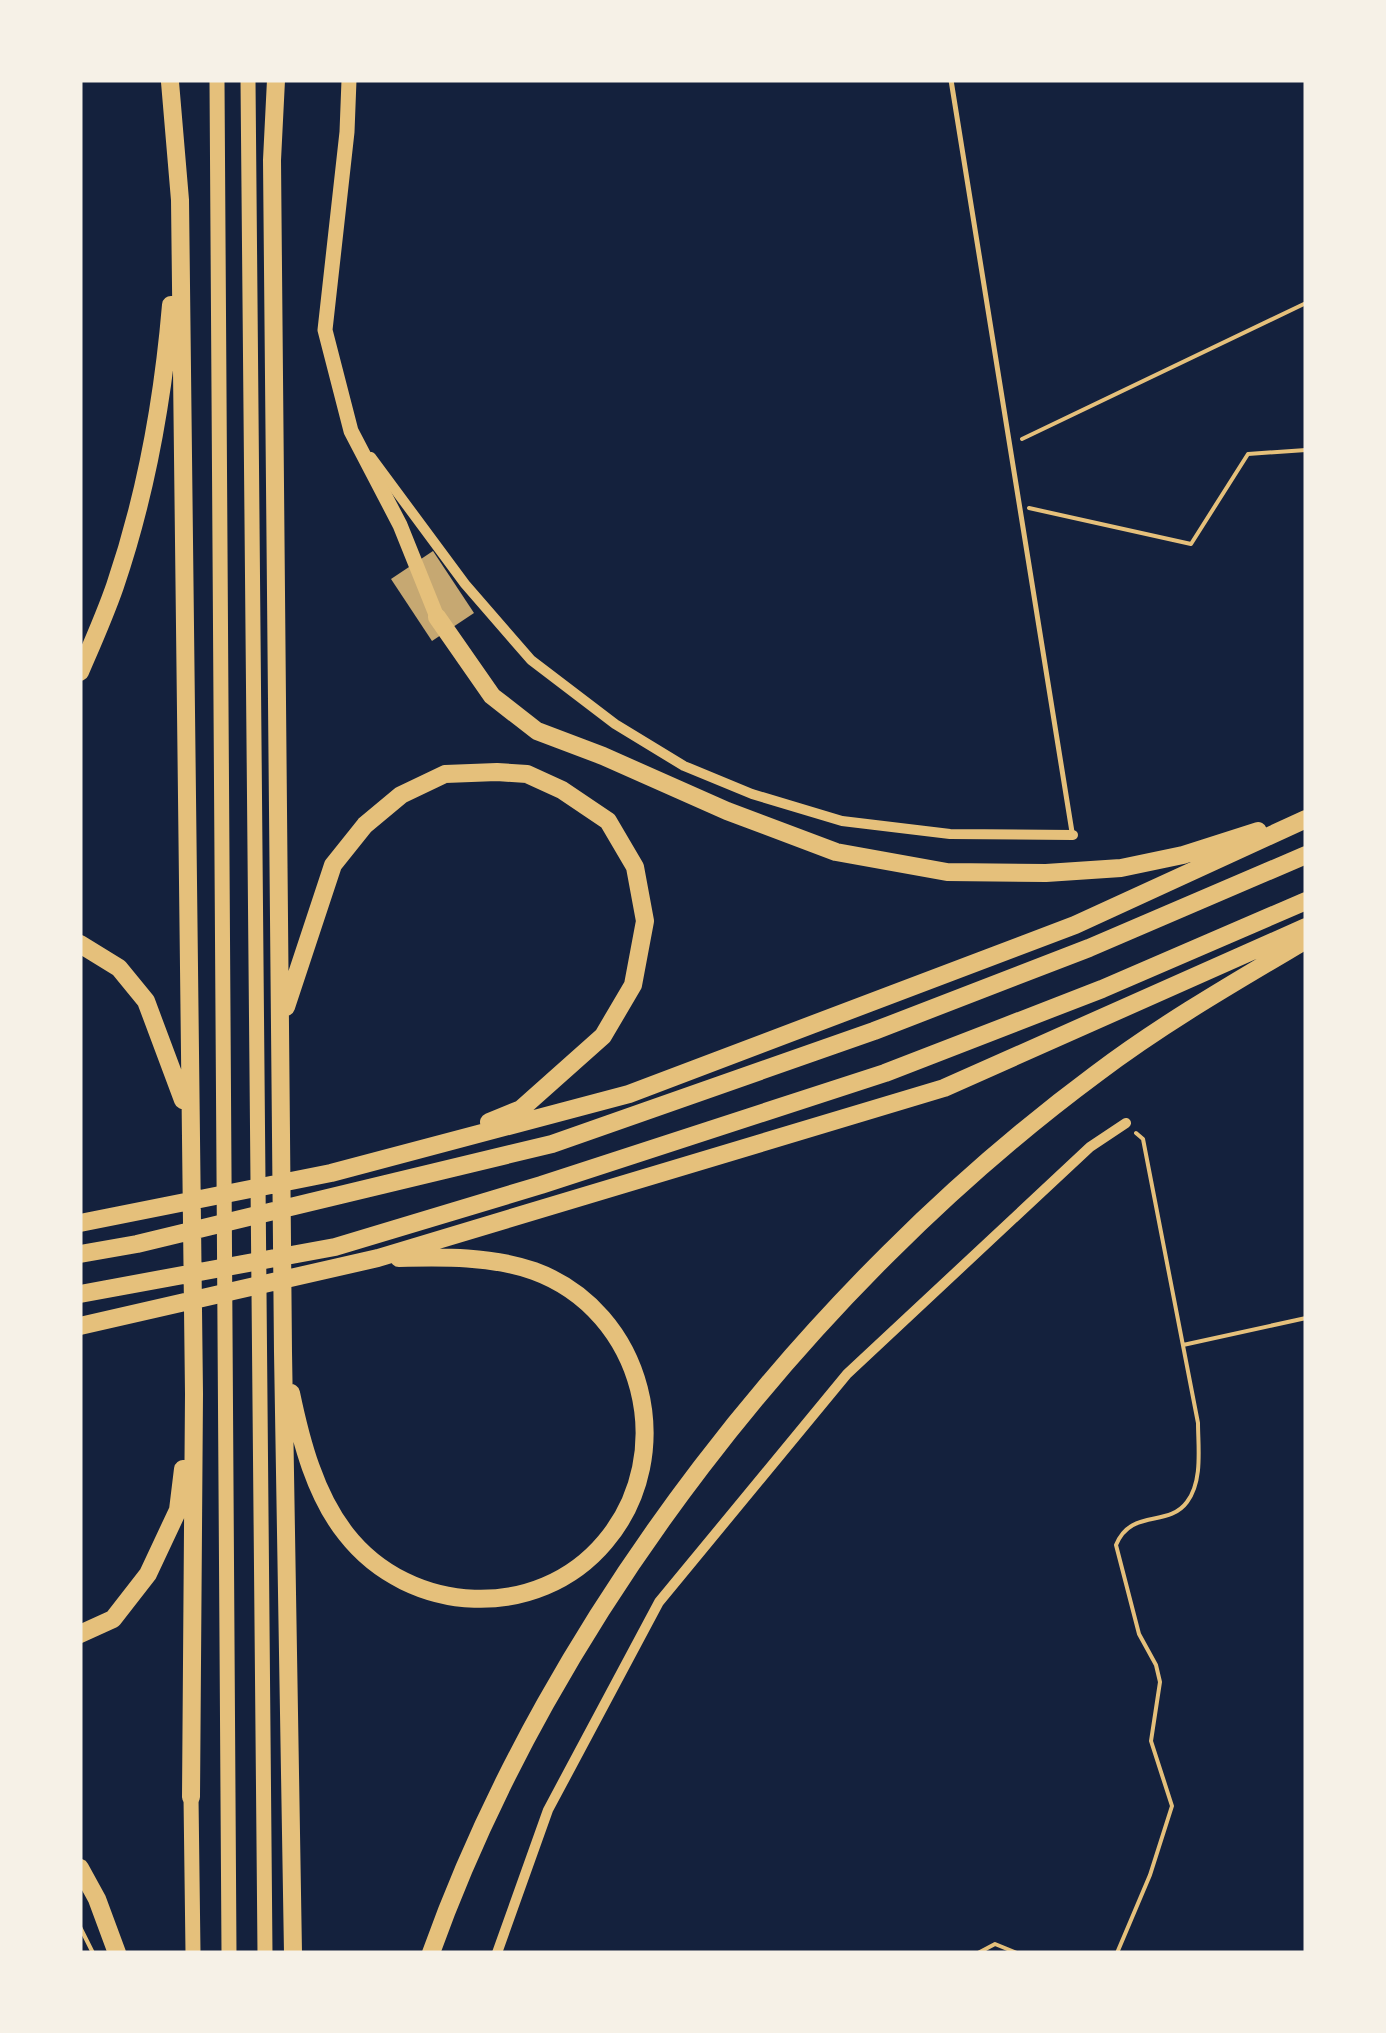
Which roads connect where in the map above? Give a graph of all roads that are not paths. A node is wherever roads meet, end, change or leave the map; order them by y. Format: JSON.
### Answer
{"nodes":[{"id":1,"x":217,"y":80,"type":"edge"},
{"id":2,"x":248,"y":80,"type":"edge"},
{"id":3,"x":276,"y":80,"type":"edge"},
{"id":4,"x":348,"y":80,"type":"edge"},
{"id":5,"x":951,"y":80,"type":"edge"},
{"id":6,"x":170,"y":81,"type":"edge"},
{"id":7,"x":180,"y":200,"type":"junction"},
{"id":8,"x":352,"y":431,"type":"junction"},
{"id":9,"x":437,"y":617,"type":"joint"},
{"id":10,"x":80,"y":672,"type":"edge"},
{"id":11,"x":1306,"y":817,"type":"edge"},
{"id":12,"x":1073,"y":835,"type":"joint"},
{"id":13,"x":1306,"y":855,"type":"edge"},
{"id":14,"x":1306,"y":901,"type":"edge"},
{"id":15,"x":1306,"y":927,"type":"edge"},
{"id":16,"x":1306,"y":940,"type":"edge"},
{"id":17,"x":80,"y":944,"type":"edge"},
{"id":18,"x":281,"y":1021,"type":"junction"},
{"id":19,"x":189,"y":1118,"type":"junction"},
{"id":20,"x":1126,"y":1123,"type":"road end"},
{"id":21,"x":427,"y":1148,"type":"junction"},
{"id":22,"x":84,"y":1220,"type":"edge"},
{"id":23,"x":80,"y":1254,"type":"edge"},
{"id":24,"x":378,"y":1258,"type":"junction"},
{"id":25,"x":80,"y":1294,"type":"edge"},
{"id":26,"x":137,"y":1315,"type":"junction"},
{"id":27,"x":80,"y":1326,"type":"edge"},
{"id":28,"x":80,"y":1334,"type":"edge"},
{"id":29,"x":282,"y":1352,"type":"junction"},
{"id":30,"x":194,"y":1394,"type":"junction"},
{"id":31,"x":80,"y":1634,"type":"edge"},
{"id":32,"x":190,"y":1798,"type":"joint"},
{"id":33,"x":80,"y":1868,"type":"edge"},
{"id":34,"x":117,"y":1953,"type":"edge"},
{"id":35,"x":193,"y":1953,"type":"edge"},
{"id":36,"x":228,"y":1953,"type":"edge"},
{"id":37,"x":265,"y":1953,"type":"edge"},
{"id":38,"x":294,"y":1953,"type":"edge"},
{"id":39,"x":431,"y":1953,"type":"edge"},
{"id":40,"x":497,"y":1953,"type":"edge"}],
"edges":[{"from":1,"to":36,"type":"main road"},
{"from":2,"to":37,"type":"main road"},
{"from":3,"to":18,"type":"highway"},
{"from":4,"to":8,"type":"main road"},
{"from":5,"to":12,"type":"lane"},
{"from":6,"to":7,"type":"highway"},
{"from":7,"to":10,"type":"highway"},
{"from":7,"to":19,"type":"highway"},
{"from":8,"to":9,"type":"main road"},
{"from":8,"to":12,"type":"street"},
{"from":9,"to":11,"type":"highway"},
{"from":11,"to":21,"type":"highway"},
{"from":13,"to":23,"type":"highway"},
{"from":14,"to":25,"type":"highway"},
{"from":15,"to":24,"type":"highway"},
{"from":16,"to":39,"type":"highway"},
{"from":17,"to":19,"type":"highway"},
{"from":18,"to":21,"type":"highway"},
{"from":18,"to":29,"type":"highway"},
{"from":19,"to":30,"type":"highway"},
{"from":20,"to":40,"type":"street"},
{"from":21,"to":22,"type":"highway"},
{"from":24,"to":26,"type":"highway"},
{"from":24,"to":29,"type":"highway"},
{"from":26,"to":27,"type":"highway"},
{"from":26,"to":28,"type":"highway"},
{"from":29,"to":38,"type":"highway"},
{"from":30,"to":31,"type":"highway"},
{"from":30,"to":32,"type":"highway"},
{"from":32,"to":35,"type":"main road"},
{"from":33,"to":34,"type":"highway"}]}
